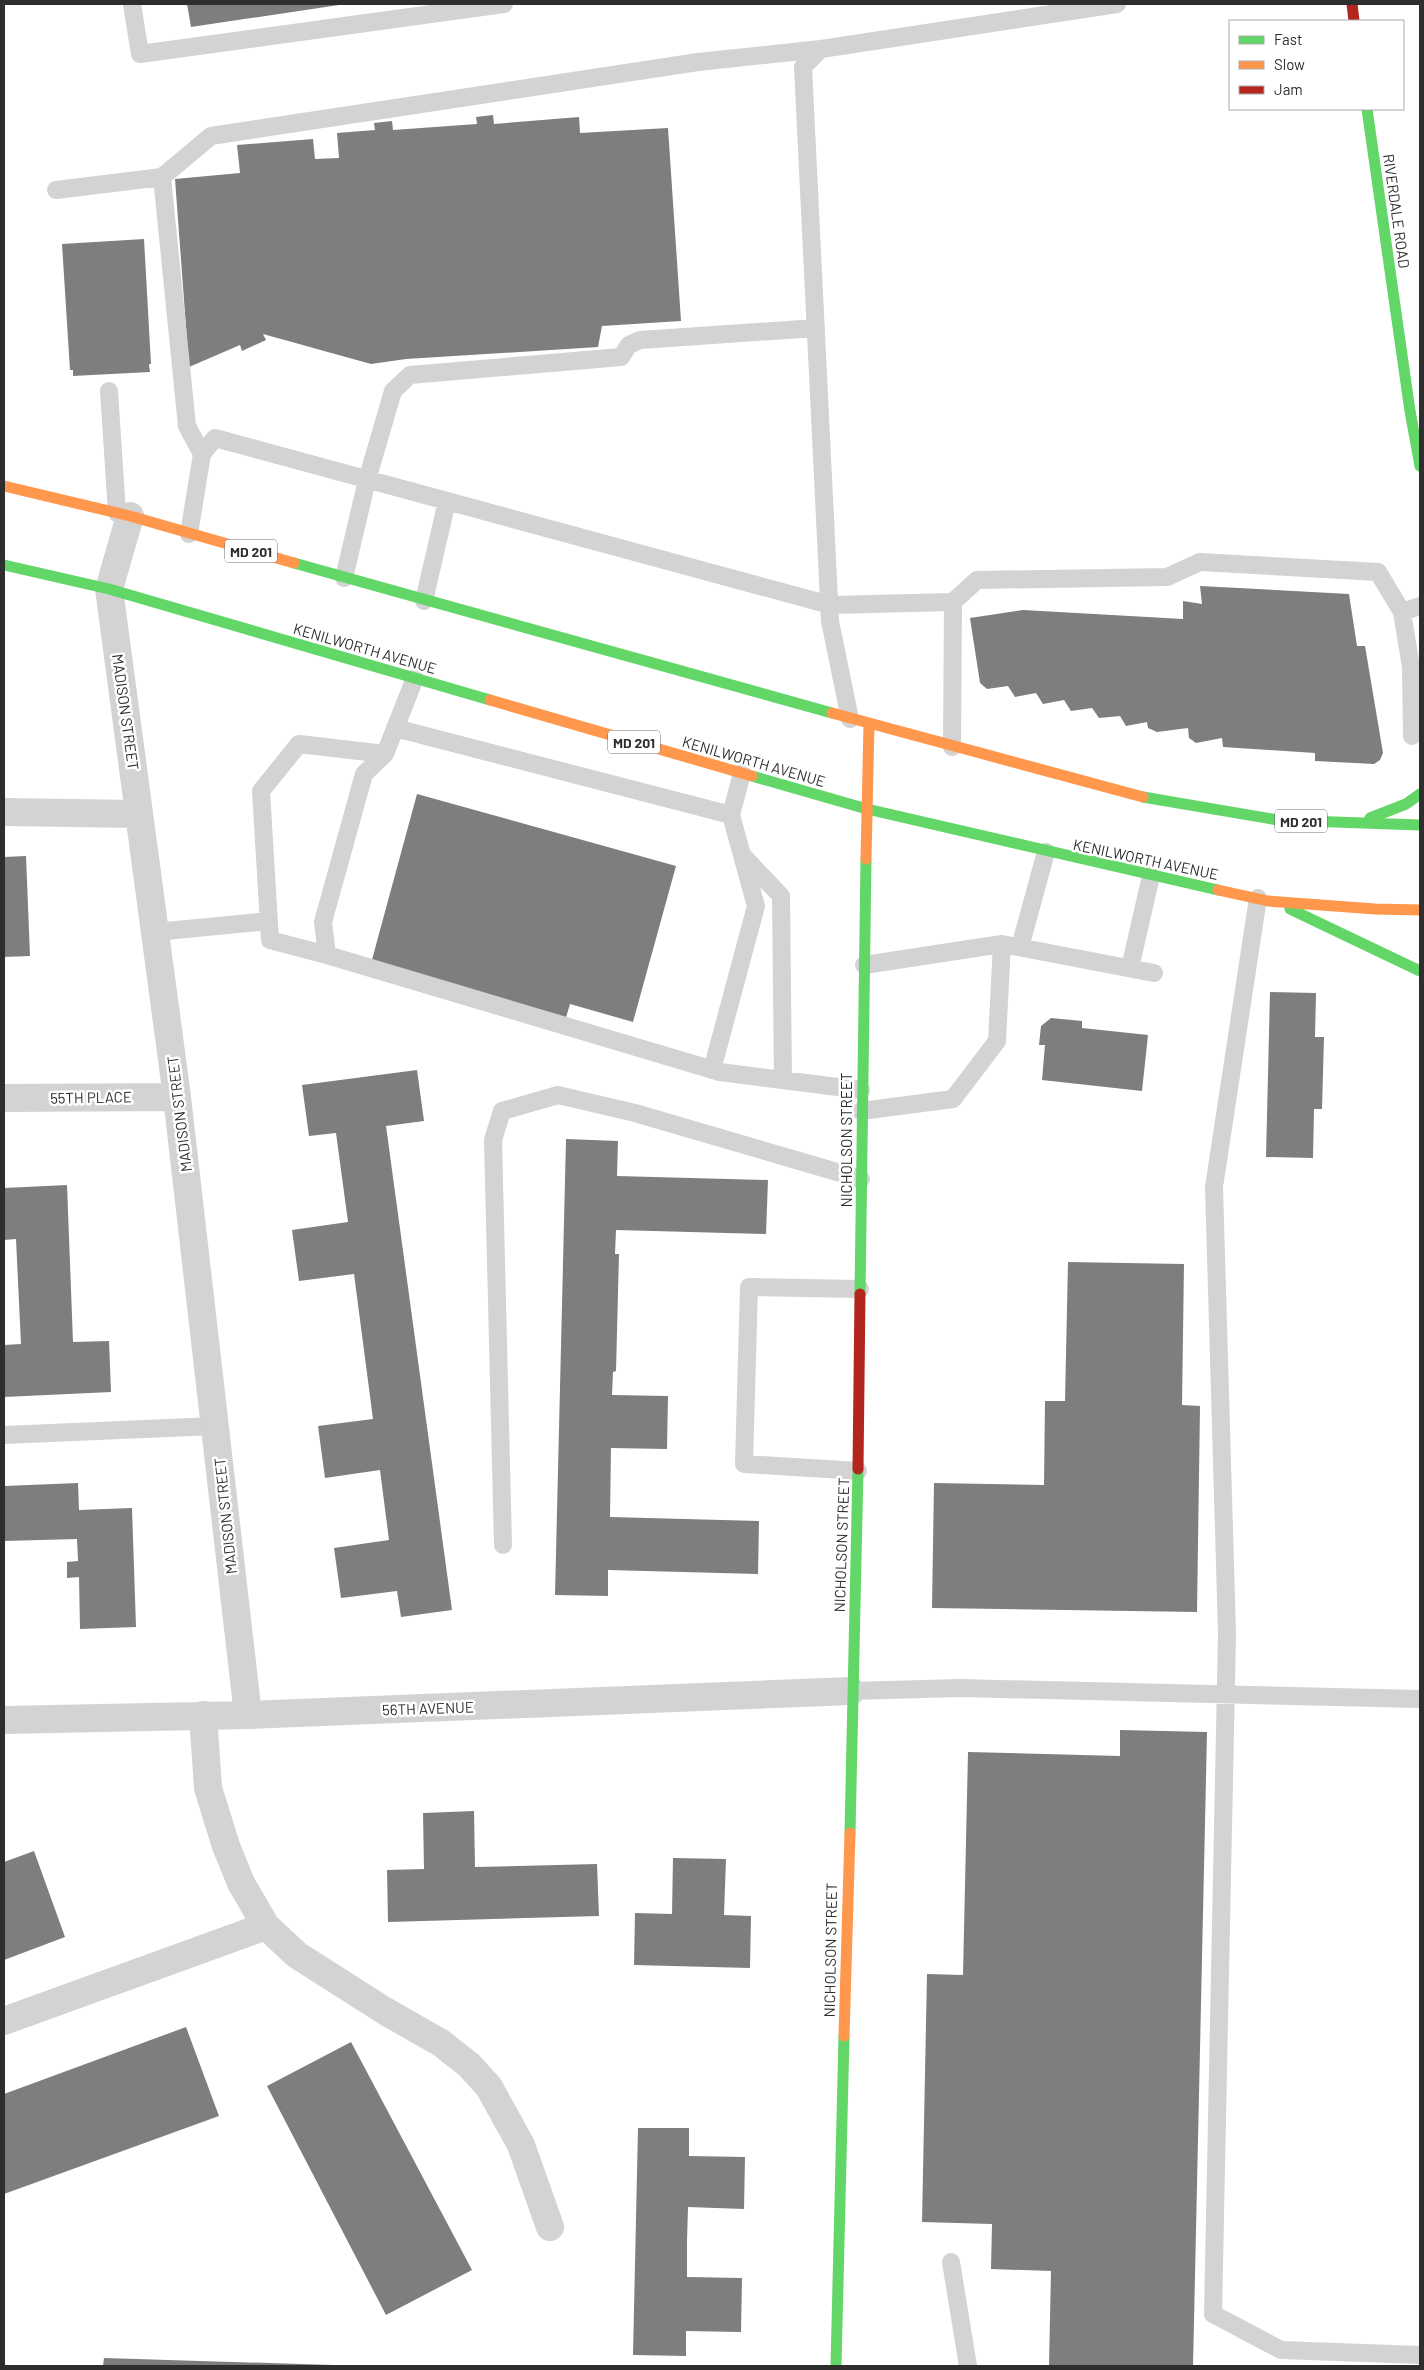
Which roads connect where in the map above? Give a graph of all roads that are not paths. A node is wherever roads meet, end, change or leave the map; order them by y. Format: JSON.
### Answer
{"nodes":[{"id":1,"x":132,"y":4,"type":"edge"},
{"id":2,"x":504,"y":4,"type":"edge"},
{"id":3,"x":1117,"y":4,"type":"edge"},
{"id":4,"x":1352,"y":4,"type":"edge"},
{"id":5,"x":1354,"y":20,"type":"edge"},
{"id":6,"x":821,"y":49,"type":"junction"},
{"id":7,"x":1367,"y":110,"type":"edge"},
{"id":8,"x":162,"y":177,"type":"junction"},
{"id":9,"x":56,"y":190,"type":"dead end"},
{"id":10,"x":816,"y":328,"type":"junction"},
{"id":11,"x":109,"y":391,"type":"dead end"},
{"id":12,"x":202,"y":454,"type":"junction"},
{"id":13,"x":1420,"y":466,"type":"edge"},
{"id":14,"x":367,"y":480,"type":"junction"},
{"id":15,"x":4,"y":486,"type":"edge"},
{"id":16,"x":447,"y":502,"type":"junction"},
{"id":17,"x":124,"y":515,"type":"junction"},
{"id":18,"x":189,"y":534,"type":"junction"},
{"id":19,"x":4,"y":565,"type":"edge"},
{"id":20,"x":344,"y":578,"type":"junction"},
{"id":21,"x":108,"y":589,"type":"junction"},
{"id":22,"x":424,"y":601,"type":"junction"},
{"id":23,"x":953,"y":602,"type":"junction"},
{"id":24,"x":830,"y":605,"type":"junction"},
{"id":25,"x":1420,"y":606,"type":"edge"},
{"id":26,"x":1402,"y":612,"type":"junction"},
{"id":27,"x":415,"y":678,"type":"junction"},
{"id":28,"x":850,"y":719,"type":"junction"},
{"id":29,"x":869,"y":724,"type":"junction"},
{"id":30,"x":395,"y":728,"type":"junction"},
{"id":31,"x":1412,"y":736,"type":"dead end"},
{"id":32,"x":952,"y":747,"type":"junction"},
{"id":33,"x":385,"y":754,"type":"junction"},
{"id":34,"x":742,"y":773,"type":"junction"},
{"id":35,"x":1420,"y":794,"type":"edge"},
{"id":36,"x":867,"y":809,"type":"junction"},
{"id":37,"x":4,"y":812,"type":"edge"},
{"id":38,"x":139,"y":814,"type":"junction"},
{"id":39,"x":731,"y":815,"type":"junction"},
{"id":40,"x":1348,"y":824,"type":"junction"},
{"id":41,"x":1420,"y":825,"type":"edge"},
{"id":42,"x":1046,"y":852,"type":"junction"},
{"id":43,"x":742,"y":854,"type":"junction"},
{"id":44,"x":1151,"y":876,"type":"junction"},
{"id":45,"x":1263,"y":900,"type":"junction"},
{"id":46,"x":1420,"y":910,"type":"edge"},
{"id":47,"x":268,"y":921,"type":"junction"},
{"id":48,"x":156,"y":932,"type":"junction"},
{"id":49,"x":1002,"y":944,"type":"junction"},
{"id":50,"x":1020,"y":947,"type":"junction"},
{"id":51,"x":327,"y":955,"type":"junction"},
{"id":52,"x":864,"y":965,"type":"junction"},
{"id":53,"x":1130,"y":968,"type":"junction"},
{"id":54,"x":1420,"y":971,"type":"edge"},
{"id":55,"x":1154,"y":973,"type":"dead end"},
{"id":56,"x":712,"y":1070,"type":"junction"},
{"id":57,"x":783,"y":1080,"type":"junction"},
{"id":58,"x":861,"y":1090,"type":"junction"},
{"id":59,"x":177,"y":1097,"type":"junction"},
{"id":60,"x":4,"y":1098,"type":"edge"},
{"id":61,"x":861,"y":1111,"type":"junction"},
{"id":62,"x":861,"y":1179,"type":"junction"},
{"id":63,"x":860,"y":1289,"type":"junction"},
{"id":64,"x":215,"y":1426,"type":"junction"},
{"id":65,"x":4,"y":1435,"type":"edge"},
{"id":66,"x":858,"y":1471,"type":"junction"},
{"id":67,"x":503,"y":1545,"type":"dead end"},
{"id":68,"x":851,"y":1691,"type":"junction"},
{"id":69,"x":1226,"y":1694,"type":"junction"},
{"id":70,"x":1420,"y":1699,"type":"edge"},
{"id":71,"x":248,"y":1715,"type":"junction"},
{"id":72,"x":203,"y":1716,"type":"junction"},
{"id":73,"x":4,"y":1720,"type":"edge"},
{"id":74,"x":266,"y":1926,"type":"junction"},
{"id":75,"x":4,"y":2021,"type":"edge"},
{"id":76,"x":550,"y":2227,"type":"dead end"},
{"id":77,"x":951,"y":2262,"type":"dead end"},
{"id":78,"x":1420,"y":2355,"type":"edge"},
{"id":79,"x":836,"y":2366,"type":"edge"},
{"id":80,"x":968,"y":2366,"type":"edge"}],
"edges":[{"from":1,"to":2,"type":"lane"},
{"from":3,"to":6,"type":"lane"},
{"from":4,"to":5,"type":"main road"},
{"from":6,"to":8,"type":"lane"},
{"from":6,"to":10,"type":"lane"},
{"from":7,"to":13,"type":"main road","name":"RIVERDALE ROAD"},
{"from":8,"to":9,"type":"lane"},
{"from":8,"to":12,"type":"lane"},
{"from":10,"to":14,"type":"lane"},
{"from":10,"to":24,"type":"lane"},
{"from":11,"to":17,"type":"lane"},
{"from":12,"to":14,"type":"lane"},
{"from":12,"to":18,"type":"lane"},
{"from":14,"to":16,"type":"lane"},
{"from":14,"to":20,"type":"lane"},
{"from":15,"to":17,"type":"main road","number":"MD 201"},
{"from":16,"to":22,"type":"lane"},
{"from":16,"to":24,"type":"lane"},
{"from":17,"to":18,"type":"main road","number":"MD 201"},
{"from":17,"to":21,"type":"street","name":"MADISON STREET"},
{"from":18,"to":20,"type":"main road","number":"MD 201"},
{"from":19,"to":21,"type":"main road","name":"KENILWORTH AVENUE","number":"MD 201"},
{"from":20,"to":22,"type":"main road","number":"MD 201"},
{"from":21,"to":27,"type":"main road","name":"KENILWORTH AVENUE","number":"MD 201"},
{"from":21,"to":38,"type":"street","name":"MADISON STREET"},
{"from":22,"to":28,"type":"main road","number":"MD 201"},
{"from":23,"to":24,"type":"lane"},
{"from":23,"to":26,"type":"lane"},
{"from":23,"to":32,"type":"lane"},
{"from":24,"to":28,"type":"lane"},
{"from":25,"to":26,"type":"lane"},
{"from":26,"to":31,"type":"lane"},
{"from":27,"to":30,"type":"lane"},
{"from":27,"to":34,"type":"main road","name":"KENILWORTH AVENUE","number":"MD 201"},
{"from":28,"to":29,"type":"main road","number":"MD 201"},
{"from":29,"to":32,"type":"main road","number":"MD 201"},
{"from":29,"to":36,"type":"main road","name":"NICHOLSON STREET"},
{"from":30,"to":33,"type":"lane"},
{"from":30,"to":39,"type":"lane"},
{"from":32,"to":40,"type":"main road","number":"MD 201"},
{"from":33,"to":47,"type":"lane"},
{"from":33,"to":51,"type":"lane"},
{"from":34,"to":36,"type":"main road","name":"KENILWORTH AVENUE","number":"MD 201"},
{"from":34,"to":39,"type":"lane"},
{"from":35,"to":40,"type":"main road"},
{"from":36,"to":42,"type":"main road","name":"KENILWORTH AVENUE","number":"MD 201"},
{"from":36,"to":52,"type":"main road","name":"NICHOLSON STREET"},
{"from":37,"to":38,"type":"street"},
{"from":38,"to":48,"type":"street","name":"MADISON STREET"},
{"from":39,"to":43,"type":"lane"},
{"from":40,"to":41,"type":"main road","number":"MD 201"},
{"from":42,"to":44,"type":"main road","name":"KENILWORTH AVENUE","number":"MD 201"},
{"from":42,"to":50,"type":"lane"},
{"from":43,"to":56,"type":"lane"},
{"from":43,"to":57,"type":"lane"},
{"from":44,"to":45,"type":"main road","name":"KENILWORTH AVENUE","number":"MD 201"},
{"from":44,"to":53,"type":"lane"},
{"from":45,"to":46,"type":"main road","name":"KENILWORTH AVENUE","number":"MD 201"},
{"from":45,"to":54,"type":"main road"},
{"from":45,"to":69,"type":"lane"},
{"from":47,"to":48,"type":"lane"},
{"from":47,"to":51,"type":"lane"},
{"from":48,"to":59,"type":"street","name":"MADISON STREET"},
{"from":49,"to":50,"type":"lane"},
{"from":49,"to":52,"type":"lane"},
{"from":49,"to":61,"type":"lane"},
{"from":50,"to":53,"type":"lane"},
{"from":51,"to":56,"type":"lane"},
{"from":52,"to":58,"type":"main road","name":"NICHOLSON STREET"},
{"from":53,"to":55,"type":"lane"},
{"from":56,"to":57,"type":"lane"},
{"from":57,"to":58,"type":"lane"},
{"from":58,"to":61,"type":"main road","name":"NICHOLSON STREET"},
{"from":59,"to":60,"type":"street","name":"55TH PLACE"},
{"from":59,"to":64,"type":"street","name":"MADISON STREET"},
{"from":61,"to":62,"type":"main road","name":"NICHOLSON STREET"},
{"from":62,"to":63,"type":"main road","name":"NICHOLSON STREET"},
{"from":62,"to":67,"type":"lane"},
{"from":63,"to":66,"type":"main road","name":"NICHOLSON STREET"},
{"from":63,"to":66,"type":"lane"},
{"from":64,"to":65,"type":"lane"},
{"from":64,"to":71,"type":"street","name":"MADISON STREET"},
{"from":66,"to":68,"type":"main road","name":"NICHOLSON STREET"},
{"from":68,"to":69,"type":"lane"},
{"from":68,"to":71,"type":"street","name":"56TH AVENUE"},
{"from":68,"to":79,"type":"main road","name":"NICHOLSON STREET"},
{"from":69,"to":70,"type":"lane"},
{"from":69,"to":78,"type":"lane"},
{"from":71,"to":72,"type":"street","name":"56TH AVENUE"},
{"from":72,"to":73,"type":"street","name":"56TH AVENUE"},
{"from":72,"to":74,"type":"street"},
{"from":74,"to":75,"type":"street"},
{"from":74,"to":76,"type":"street"},
{"from":77,"to":80,"type":"lane"}]}
